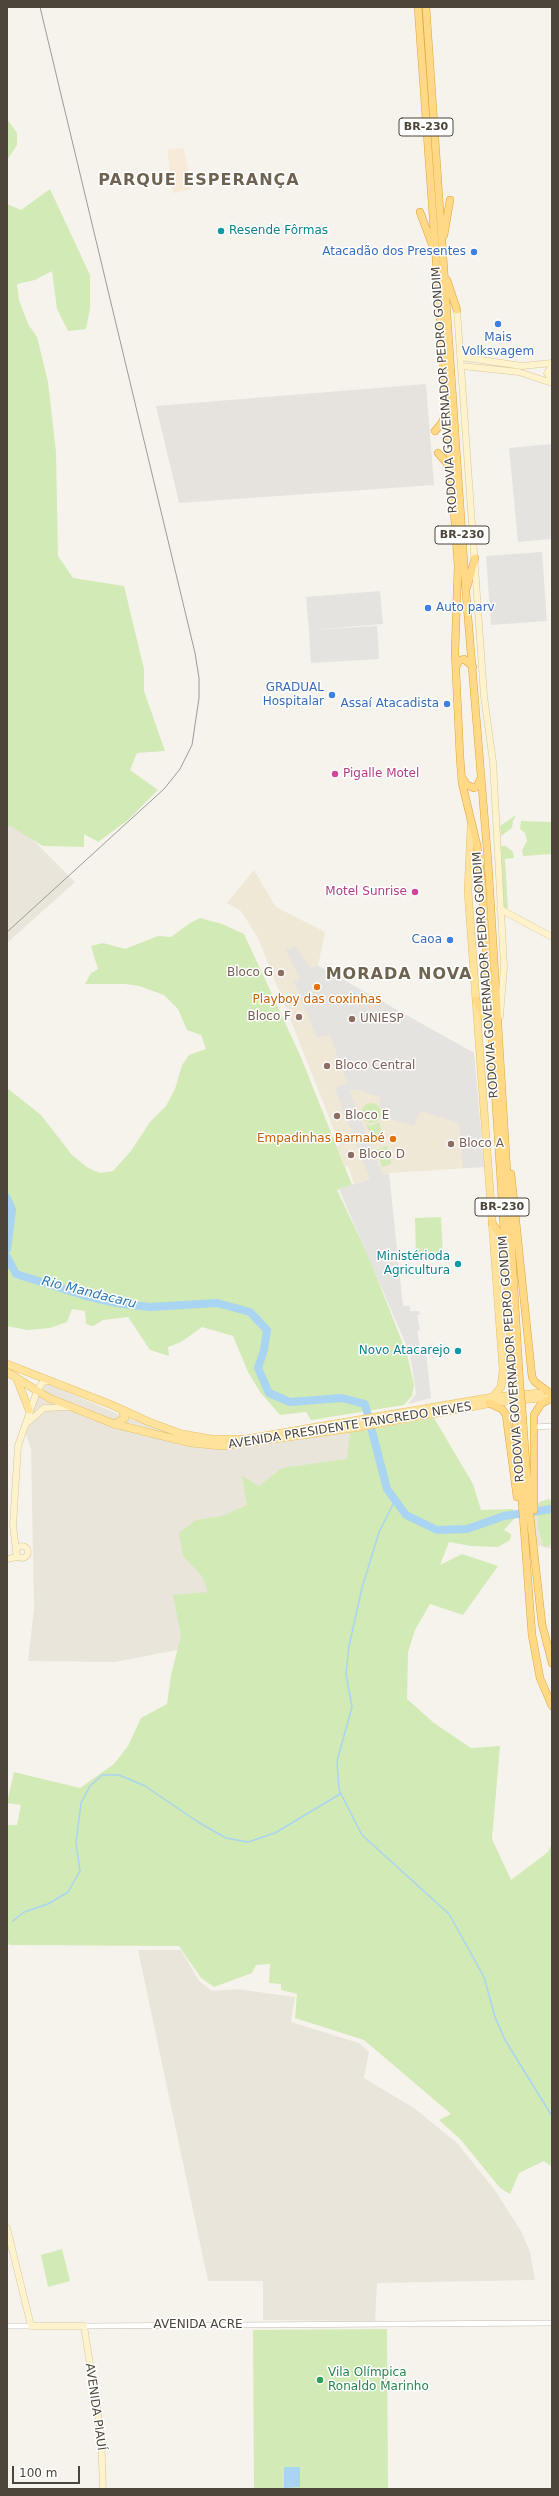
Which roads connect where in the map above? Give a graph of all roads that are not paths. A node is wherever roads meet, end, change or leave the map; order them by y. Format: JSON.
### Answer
{"nodes":[{"id":1,"x":418,"y":7,"type":"edge"},
{"id":2,"x":426,"y":7,"type":"edge"},
{"id":3,"x":450,"y":200,"type":"dead end"},
{"id":4,"x":420,"y":212,"type":"dead end"},
{"id":5,"x":438,"y":248,"type":"junction"},
{"id":6,"x":444,"y":271,"type":"junction"},
{"id":7,"x":457,"y":310,"type":"joint"},
{"id":8,"x":461,"y":357,"type":"junction"},
{"id":9,"x":552,"y":365,"type":"edge"},
{"id":10,"x":462,"y":366,"type":"junction"},
{"id":11,"x":552,"y":382,"type":"edge"},
{"id":12,"x":446,"y":409,"type":"junction"},
{"id":13,"x":436,"y":431,"type":"dead end"},
{"id":14,"x":438,"y":453,"type":"dead end"},
{"id":15,"x":452,"y":479,"type":"junction"},
{"id":16,"x":475,"y":558,"type":"junction"},
{"id":17,"x":466,"y":593,"type":"junction"},
{"id":18,"x":456,"y":667,"type":"junction"},
{"id":19,"x":473,"y":667,"type":"junction"},
{"id":20,"x":482,"y":776,"type":"junction"},
{"id":21,"x":462,"y":777,"type":"junction"},
{"id":22,"x":471,"y":825,"type":"junction"},
{"id":23,"x":500,"y":908,"type":"junction"},
{"id":24,"x":552,"y":937,"type":"edge"},
{"id":25,"x":476,"y":1000,"type":"junction"},
{"id":26,"x":490,"y":1028,"type":"junction"},
{"id":27,"x":498,"y":1031,"type":"junction"},
{"id":28,"x":506,"y":1138,"type":"junction"},
{"id":29,"x":492,"y":1223,"type":"junction"},
{"id":30,"x":504,"y":1240,"type":"junction"},
{"id":31,"x":7,"y":1364,"type":"edge"},
{"id":32,"x":7,"y":1372,"type":"edge"},
{"id":33,"x":16,"y":1377,"type":"junction"},
{"id":34,"x":53,"y":1381,"type":"junction"},
{"id":35,"x":517,"y":1387,"type":"junction"},
{"id":36,"x":37,"y":1391,"type":"junction"},
{"id":37,"x":552,"y":1395,"type":"edge"},
{"id":38,"x":491,"y":1400,"type":"junction"},
{"id":39,"x":70,"y":1407,"type":"junction"},
{"id":40,"x":29,"y":1410,"type":"junction"},
{"id":41,"x":122,"y":1410,"type":"junction"},
{"id":42,"x":26,"y":1424,"type":"junction"},
{"id":43,"x":114,"y":1424,"type":"junction"},
{"id":44,"x":354,"y":1424,"type":"junction"},
{"id":45,"x":552,"y":1426,"type":"edge"},
{"id":46,"x":534,"y":1428,"type":"junction"},
{"id":47,"x":526,"y":1510,"type":"junction"},
{"id":48,"x":14,"y":1519,"type":"junction"},
{"id":49,"x":528,"y":1528,"type":"junction"},
{"id":50,"x":24,"y":1546,"type":"junction"},
{"id":51,"x":16,"y":1553,"type":"junction"},
{"id":52,"x":7,"y":1559,"type":"edge"},
{"id":53,"x":552,"y":1663,"type":"edge"},
{"id":54,"x":552,"y":1706,"type":"edge"},
{"id":55,"x":7,"y":2228,"type":"edge"},
{"id":56,"x":552,"y":2323,"type":"edge"},
{"id":57,"x":7,"y":2326,"type":"edge"},
{"id":58,"x":31,"y":2326,"type":"junction"},
{"id":59,"x":84,"y":2326,"type":"junction"},
{"id":60,"x":103,"y":2489,"type":"edge"}],
"edges":[{"from":1,"to":5,"type":"highway","name":"RODOVIA GOVERNADOR PEDRO GONDIM","number":"BR-230"},
{"from":2,"to":5,"type":"highway","name":"RODOVIA GOVERNADOR PEDRO GONDIM","number":"BR-230"},
{"from":3,"to":5,"type":"highway"},
{"from":4,"to":5,"type":"highway"},
{"from":5,"to":6,"type":"highway","name":"RODOVIA GOVERNADOR PEDRO GONDIM","number":"BR-230"},
{"from":5,"to":12,"type":"highway","name":"RODOVIA GOVERNADOR PEDRO GONDIM","number":"BR-230"},
{"from":6,"to":7,"type":"highway"},
{"from":6,"to":17,"type":"highway","name":"RODOVIA GOVERNADOR PEDRO GONDIM","number":"BR-230"},
{"from":7,"to":8,"type":"main road"},
{"from":8,"to":9,"type":"main road"},
{"from":8,"to":10,"type":"main road"},
{"from":9,"to":11,"type":"main road"},
{"from":10,"to":11,"type":"main road"},
{"from":10,"to":16,"type":"main road"},
{"from":12,"to":13,"type":"highway"},
{"from":12,"to":15,"type":"highway","name":"RODOVIA GOVERNADOR PEDRO GONDIM","number":"BR-230"},
{"from":14,"to":15,"type":"highway"},
{"from":15,"to":18,"type":"highway","name":"RODOVIA GOVERNADOR PEDRO GONDIM","number":"BR-230"},
{"from":16,"to":17,"type":"highway"},
{"from":16,"to":23,"type":"main road"},
{"from":17,"to":19,"type":"highway","name":"RODOVIA GOVERNADOR PEDRO GONDIM","number":"BR-230"},
{"from":18,"to":19,"type":"highway"},
{"from":18,"to":21,"type":"highway","name":"RODOVIA GOVERNADOR PEDRO GONDIM","number":"BR-230"},
{"from":19,"to":20,"type":"highway","name":"RODOVIA GOVERNADOR PEDRO GONDIM","number":"BR-230"},
{"from":20,"to":21,"type":"highway"},
{"from":20,"to":27,"type":"highway","name":"RODOVIA GOVERNADOR PEDRO GONDIM","number":"BR-230"},
{"from":21,"to":22,"type":"highway","name":"RODOVIA GOVERNADOR PEDRO GONDIM","number":"BR-230"},
{"from":22,"to":25,"type":"main road"},
{"from":22,"to":26,"type":"highway","name":"RODOVIA GOVERNADOR PEDRO GONDIM","number":"BR-230"},
{"from":23,"to":24,"type":"main road"},
{"from":23,"to":27,"type":"main road"},
{"from":25,"to":26,"type":"highway"},
{"from":25,"to":29,"type":"main road"},
{"from":26,"to":30,"type":"highway","name":"RODOVIA GOVERNADOR PEDRO GONDIM","number":"BR-230"},
{"from":27,"to":28,"type":"highway","name":"RODOVIA GOVERNADOR PEDRO GONDIM","number":"BR-230"},
{"from":28,"to":35,"type":"highway","name":"RODOVIA GOVERNADOR PEDRO GONDIM","number":"BR-230"},
{"from":28,"to":37,"type":"highway"},
{"from":29,"to":30,"type":"highway"},
{"from":29,"to":38,"type":"main road"},
{"from":30,"to":35,"type":"highway","name":"RODOVIA GOVERNADOR PEDRO GONDIM","number":"BR-230"},
{"from":31,"to":34,"type":"main road","name":"AVENIDA PRESIDENTE TANCREDO NEVES"},
{"from":32,"to":33,"type":"main road","name":"AVENIDA PRESIDENTE TANCREDO NEVES"},
{"from":33,"to":36,"type":"main road","name":"AVENIDA PRESIDENTE TANCREDO NEVES"},
{"from":33,"to":40,"type":"main road"},
{"from":34,"to":36,"type":"main road"},
{"from":34,"to":41,"type":"main road","name":"AVENIDA PRESIDENTE TANCREDO NEVES"},
{"from":35,"to":47,"type":"highway","name":"RODOVIA GOVERNADOR PEDRO GONDIM","number":"BR-230","bridge":true},
{"from":36,"to":39,"type":"main road","name":"AVENIDA PRESIDENTE TANCREDO NEVES"},
{"from":36,"to":40,"type":"main road"},
{"from":37,"to":38,"type":"main road","name":"AVENIDA PRESIDENTE TANCREDO NEVES"},
{"from":37,"to":46,"type":"highway"},
{"from":38,"to":44,"type":"main road","name":"AVENIDA PRESIDENTE TANCREDO NEVES"},
{"from":38,"to":47,"type":"highway"},
{"from":39,"to":42,"type":"main road"},
{"from":39,"to":43,"type":"main road","name":"AVENIDA PRESIDENTE TANCREDO NEVES"},
{"from":40,"to":42,"type":"main road"},
{"from":41,"to":43,"type":"main road"},
{"from":41,"to":44,"type":"main road","name":"AVENIDA PRESIDENTE TANCREDO NEVES"},
{"from":42,"to":48,"type":"main road"},
{"from":43,"to":44,"type":"main road","name":"AVENIDA PRESIDENTE TANCREDO NEVES"},
{"from":45,"to":46,"type":"street"},
{"from":46,"to":47,"type":"highway"},
{"from":47,"to":49,"type":"highway"},
{"from":47,"to":49,"type":"highway","number":"BR-230"},
{"from":48,"to":50,"type":"main road"},
{"from":48,"to":51,"type":"main road"},
{"from":49,"to":53,"type":"highway"},
{"from":49,"to":54,"type":"highway","number":"BR-230"},
{"from":50,"to":51,"type":"main road"},
{"from":50,"to":51,"type":"main road"},
{"from":51,"to":52,"type":"main road"},
{"from":55,"to":58,"type":"main road"},
{"from":56,"to":59,"type":"street","name":"AVENIDA ACRE"},
{"from":57,"to":58,"type":"street","name":"AVENIDA ACRE"},
{"from":58,"to":59,"type":"main road","name":"AVENIDA ACRE"},
{"from":59,"to":60,"type":"main road","name":"AVENIDA PIAUÍ"}]}
